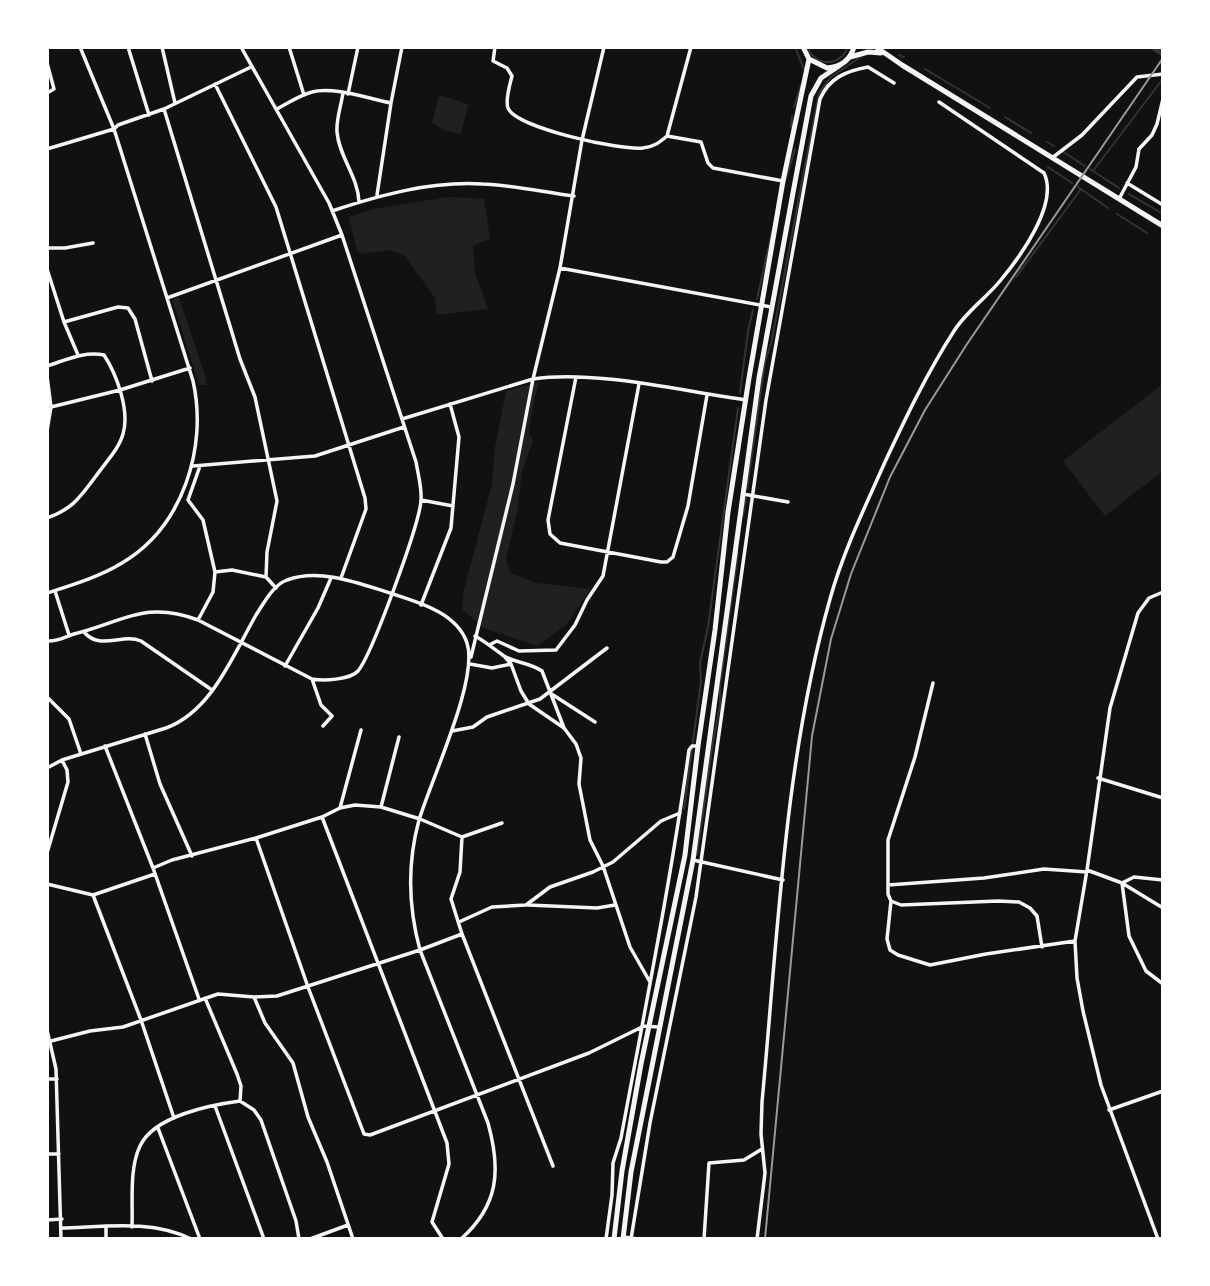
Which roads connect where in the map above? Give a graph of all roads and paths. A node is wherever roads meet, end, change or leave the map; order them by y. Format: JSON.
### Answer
{"nodes":[{"id":1,"x":80,"y":47,"type":"edge"},
{"id":2,"x":128,"y":47,"type":"edge"},
{"id":3,"x":162,"y":47,"type":"edge"},
{"id":4,"x":241,"y":47,"type":"edge"},
{"id":5,"x":289,"y":47,"type":"edge"},
{"id":6,"x":358,"y":47,"type":"edge"},
{"id":7,"x":402,"y":47,"type":"edge"},
{"id":8,"x":495,"y":47,"type":"edge"},
{"id":9,"x":604,"y":47,"type":"edge"},
{"id":10,"x":691,"y":47,"type":"edge"},
{"id":11,"x":803,"y":47,"type":"edge"},
{"id":12,"x":854,"y":47,"type":"edge"},
{"id":13,"x":876,"y":47,"type":"edge"},
{"id":14,"x":884,"y":54,"type":"junction"},
{"id":15,"x":850,"y":57,"type":"junction"},
{"id":16,"x":809,"y":59,"type":"junction"},
{"id":17,"x":47,"y":63,"type":"edge"},
{"id":18,"x":839,"y":65,"type":"junction"},
{"id":19,"x":251,"y":67,"type":"junction"},
{"id":20,"x":1163,"y":74,"type":"edge"},
{"id":21,"x":894,"y":83,"type":"dead end"},
{"id":22,"x":215,"y":84,"type":"junction"},
{"id":23,"x":47,"y":93,"type":"edge"},
{"id":24,"x":346,"y":94,"type":"junction"},
{"id":25,"x":304,"y":95,"type":"junction"},
{"id":26,"x":1163,"y":99,"type":"edge"},
{"id":27,"x":940,"y":102,"type":"dead end"},
{"id":28,"x":176,"y":103,"type":"junction"},
{"id":29,"x":391,"y":103,"type":"junction"},
{"id":30,"x":164,"y":109,"type":"junction"},
{"id":31,"x":277,"y":110,"type":"junction"},
{"id":32,"x":149,"y":116,"type":"junction"},
{"id":33,"x":114,"y":129,"type":"junction"},
{"id":34,"x":667,"y":136,"type":"junction"},
{"id":35,"x":582,"y":140,"type":"junction"},
{"id":36,"x":47,"y":149,"type":"edge"},
{"id":37,"x":1052,"y":158,"type":"junction"},
{"id":38,"x":783,"y":181,"type":"junction"},
{"id":39,"x":1127,"y":183,"type":"junction"},
{"id":40,"x":377,"y":195,"type":"junction"},
{"id":41,"x":574,"y":196,"type":"junction"},
{"id":42,"x":1119,"y":199,"type":"junction"},
{"id":43,"x":359,"y":202,"type":"junction"},
{"id":44,"x":1163,"y":205,"type":"edge"},
{"id":45,"x":332,"y":211,"type":"junction"},
{"id":46,"x":1163,"y":226,"type":"edge"},
{"id":47,"x":342,"y":235,"type":"junction"},
{"id":48,"x":93,"y":243,"type":"dead end"},
{"id":49,"x":47,"y":248,"type":"edge"},
{"id":50,"x":292,"y":254,"type":"junction"},
{"id":51,"x":560,"y":268,"type":"junction"},
{"id":52,"x":47,"y":269,"type":"edge"},
{"id":53,"x":216,"y":280,"type":"junction"},
{"id":54,"x":167,"y":298,"type":"junction"},
{"id":55,"x":761,"y":305,"type":"junction"},
{"id":56,"x":772,"y":307,"type":"junction"},
{"id":57,"x":64,"y":322,"type":"junction"},
{"id":58,"x":78,"y":355,"type":"junction"},
{"id":59,"x":47,"y":366,"type":"edge"},
{"id":60,"x":190,"y":368,"type":"junction"},
{"id":61,"x":47,"y":376,"type":"edge"},
{"id":62,"x":576,"y":377,"type":"junction"},
{"id":63,"x":533,"y":379,"type":"junction"},
{"id":64,"x":152,"y":381,"type":"junction"},
{"id":65,"x":639,"y":384,"type":"junction"},
{"id":66,"x":120,"y":390,"type":"junction"},
{"id":67,"x":707,"y":395,"type":"junction"},
{"id":68,"x":746,"y":400,"type":"junction"},
{"id":69,"x":450,"y":404,"type":"junction"},
{"id":70,"x":51,"y":407,"type":"junction"},
{"id":71,"x":402,"y":419,"type":"junction"},
{"id":72,"x":404,"y":427,"type":"junction"},
{"id":73,"x":47,"y":431,"type":"edge"},
{"id":74,"x":350,"y":447,"type":"junction"},
{"id":75,"x":268,"y":459,"type":"junction"},
{"id":76,"x":193,"y":466,"type":"junction"},
{"id":77,"x":200,"y":466,"type":"junction"},
{"id":78,"x":743,"y":494,"type":"junction"},
{"id":79,"x":752,"y":496,"type":"junction"},
{"id":80,"x":421,"y":500,"type":"junction"},
{"id":81,"x":788,"y":502,"type":"dead end"},
{"id":82,"x":453,"y":506,"type":"junction"},
{"id":83,"x":47,"y":518,"type":"edge"},
{"id":84,"x":607,"y":552,"type":"junction"},
{"id":85,"x":215,"y":572,"type":"junction"},
{"id":86,"x":266,"y":577,"type":"junction"},
{"id":87,"x":331,"y":578,"type":"junction"},
{"id":88,"x":341,"y":578,"type":"junction"},
{"id":89,"x":276,"y":588,"type":"junction"},
{"id":90,"x":55,"y":590,"type":"junction"},
{"id":91,"x":47,"y":593,"type":"edge"},
{"id":92,"x":1163,"y":593,"type":"edge"},
{"id":93,"x":391,"y":594,"type":"junction"},
{"id":94,"x":421,"y":605,"type":"junction"},
{"id":95,"x":198,"y":620,"type":"junction"},
{"id":96,"x":84,"y":632,"type":"junction"},
{"id":97,"x":69,"y":635,"type":"junction"},
{"id":98,"x":475,"y":636,"type":"junction"},
{"id":99,"x":47,"y":641,"type":"edge"},
{"id":100,"x":240,"y":643,"type":"junction"},
{"id":101,"x":491,"y":644,"type":"junction"},
{"id":102,"x":607,"y":648,"type":"dead end"},
{"id":103,"x":505,"y":657,"type":"junction"},
{"id":104,"x":470,"y":664,"type":"junction"},
{"id":105,"x":511,"y":664,"type":"junction"},
{"id":106,"x":285,"y":666,"type":"junction"},
{"id":107,"x":312,"y":679,"type":"junction"},
{"id":108,"x":933,"y":683,"type":"dead end"},
{"id":109,"x":212,"y":691,"type":"junction"},
{"id":110,"x":550,"y":692,"type":"junction"},
{"id":111,"x":47,"y":697,"type":"edge"},
{"id":112,"x":529,"y":704,"type":"junction"},
{"id":113,"x":595,"y":722,"type":"dead end"},
{"id":114,"x":323,"y":726,"type":"dead end"},
{"id":115,"x":564,"y":728,"type":"junction"},
{"id":116,"x":361,"y":730,"type":"dead end"},
{"id":117,"x":452,"y":731,"type":"junction"},
{"id":118,"x":145,"y":733,"type":"junction"},
{"id":119,"x":399,"y":737,"type":"dead end"},
{"id":120,"x":105,"y":746,"type":"junction"},
{"id":121,"x":698,"y":746,"type":"junction"},
{"id":122,"x":81,"y":754,"type":"junction"},
{"id":123,"x":62,"y":760,"type":"junction"},
{"id":124,"x":47,"y":768,"type":"edge"},
{"id":125,"x":1098,"y":778,"type":"junction"},
{"id":126,"x":1163,"y":798,"type":"edge"},
{"id":127,"x":381,"y":807,"type":"junction"},
{"id":128,"x":340,"y":808,"type":"junction"},
{"id":129,"x":681,"y":813,"type":"junction"},
{"id":130,"x":322,"y":817,"type":"junction"},
{"id":131,"x":420,"y":818,"type":"junction"},
{"id":132,"x":502,"y":822,"type":"dead end"},
{"id":133,"x":462,"y":837,"type":"junction"},
{"id":134,"x":256,"y":838,"type":"junction"},
{"id":135,"x":47,"y":853,"type":"edge"},
{"id":136,"x":192,"y":856,"type":"junction"},
{"id":137,"x":693,"y":860,"type":"junction"},
{"id":138,"x":701,"y":862,"type":"junction"},
{"id":139,"x":603,"y":866,"type":"junction"},
{"id":140,"x":153,"y":867,"type":"junction"},
{"id":141,"x":1087,"y":871,"type":"junction"},
{"id":142,"x":155,"y":874,"type":"junction"},
{"id":143,"x":783,"y":880,"type":"junction"},
{"id":144,"x":1163,"y":880,"type":"edge"},
{"id":145,"x":1122,"y":883,"type":"junction"},
{"id":146,"x":47,"y":884,"type":"edge"},
{"id":147,"x":888,"y":885,"type":"junction"},
{"id":148,"x":93,"y":895,"type":"junction"},
{"id":149,"x":891,"y":901,"type":"junction"},
{"id":150,"x":526,"y":905,"type":"junction"},
{"id":151,"x":615,"y":905,"type":"junction"},
{"id":152,"x":1163,"y":908,"type":"edge"},
{"id":153,"x":458,"y":922,"type":"junction"},
{"id":154,"x":462,"y":934,"type":"junction"},
{"id":155,"x":1075,"y":942,"type":"junction"},
{"id":156,"x":1042,"y":947,"type":"junction"},
{"id":157,"x":420,"y":950,"type":"junction"},
{"id":158,"x":378,"y":964,"type":"junction"},
{"id":159,"x":651,"y":983,"type":"junction"},
{"id":160,"x":1163,"y":984,"type":"edge"},
{"id":161,"x":308,"y":988,"type":"junction"},
{"id":162,"x":254,"y":997,"type":"junction"},
{"id":163,"x":205,"y":998,"type":"junction"},
{"id":164,"x":199,"y":1000,"type":"junction"},
{"id":165,"x":141,"y":1020,"type":"junction"},
{"id":166,"x":649,"y":1024,"type":"junction"},
{"id":167,"x":641,"y":1027,"type":"junction"},
{"id":168,"x":658,"y":1027,"type":"junction"},
{"id":169,"x":47,"y":1030,"type":"edge"},
{"id":170,"x":51,"y":1041,"type":"junction"},
{"id":171,"x":518,"y":1078,"type":"junction"},
{"id":172,"x":47,"y":1079,"type":"edge"},
{"id":173,"x":57,"y":1079,"type":"junction"},
{"id":174,"x":1163,"y":1091,"type":"edge"},
{"id":175,"x":477,"y":1095,"type":"junction"},
{"id":176,"x":240,"y":1101,"type":"junction"},
{"id":177,"x":215,"y":1105,"type":"junction"},
{"id":178,"x":1109,"y":1110,"type":"junction"},
{"id":179,"x":435,"y":1111,"type":"junction"},
{"id":180,"x":174,"y":1118,"type":"junction"},
{"id":181,"x":158,"y":1128,"type":"junction"},
{"id":182,"x":762,"y":1149,"type":"junction"},
{"id":183,"x":47,"y":1154,"type":"edge"},
{"id":184,"x":59,"y":1154,"type":"junction"},
{"id":185,"x":553,"y":1166,"type":"dead end"},
{"id":186,"x":62,"y":1219,"type":"junction"},
{"id":187,"x":47,"y":1220,"type":"edge"},
{"id":188,"x":348,"y":1225,"type":"junction"},
{"id":189,"x":106,"y":1227,"type":"junction"},
{"id":190,"x":132,"y":1227,"type":"junction"},
{"id":191,"x":61,"y":1228,"type":"junction"},
{"id":192,"x":184,"y":1237,"type":"edge"},
{"id":193,"x":624,"y":1238,"type":"edge"},
{"id":194,"x":61,"y":1239,"type":"edge"},
{"id":195,"x":106,"y":1239,"type":"edge"},
{"id":196,"x":191,"y":1239,"type":"edge"},
{"id":197,"x":200,"y":1239,"type":"edge"},
{"id":198,"x":264,"y":1239,"type":"edge"},
{"id":199,"x":299,"y":1239,"type":"edge"},
{"id":200,"x":310,"y":1239,"type":"edge"},
{"id":201,"x":353,"y":1239,"type":"edge"},
{"id":202,"x":443,"y":1239,"type":"edge"},
{"id":203,"x":461,"y":1239,"type":"edge"},
{"id":204,"x":606,"y":1239,"type":"edge"},
{"id":205,"x":614,"y":1239,"type":"edge"},
{"id":206,"x":633,"y":1239,"type":"edge"},
{"id":207,"x":704,"y":1239,"type":"edge"},
{"id":208,"x":757,"y":1239,"type":"edge"},
{"id":209,"x":1158,"y":1239,"type":"edge"}],
"edges":[{"from":1,"to":33,"type":"street"},
{"from":2,"to":32,"type":"street"},
{"from":3,"to":28,"type":"street"},
{"from":4,"to":19,"type":"street"},
{"from":5,"to":25,"type":"street"},
{"from":6,"to":24,"type":"street"},
{"from":7,"to":29,"type":"street"},
{"from":8,"to":35,"type":"street"},
{"from":9,"to":35,"type":"street"},
{"from":10,"to":34,"type":"street"},
{"from":11,"to":16,"type":"highway"},
{"from":12,"to":15,"type":"highway"},
{"from":13,"to":14,"type":"highway"},
{"from":14,"to":15,"type":"highway"},
{"from":14,"to":37,"type":"highway"},
{"from":15,"to":18,"type":"highway"},
{"from":16,"to":18,"type":"highway"},
{"from":16,"to":38,"type":"highway"},
{"from":17,"to":23,"type":"street"},
{"from":18,"to":56,"type":"highway"},
{"from":19,"to":22,"type":"street"},
{"from":19,"to":31,"type":"street"},
{"from":20,"to":37,"type":"street"},
{"from":21,"to":79,"type":"street"},
{"from":22,"to":28,"type":"street"},
{"from":22,"to":50,"type":"street"},
{"from":24,"to":25,"type":"street"},
{"from":24,"to":29,"type":"street"},
{"from":24,"to":43,"type":"street"},
{"from":25,"to":31,"type":"street"},
{"from":26,"to":39,"type":"street"},
{"from":27,"to":143,"type":"street"},
{"from":28,"to":30,"type":"street"},
{"from":29,"to":40,"type":"street"},
{"from":30,"to":32,"type":"street"},
{"from":30,"to":53,"type":"street"},
{"from":31,"to":45,"type":"street"},
{"from":32,"to":33,"type":"street"},
{"from":33,"to":36,"type":"street"},
{"from":33,"to":54,"type":"street"},
{"from":34,"to":35,"type":"street"},
{"from":34,"to":38,"type":"street"},
{"from":35,"to":41,"type":"street"},
{"from":37,"to":42,"type":"highway"},
{"from":38,"to":55,"type":"highway"},
{"from":39,"to":42,"type":"street"},
{"from":39,"to":44,"type":"street"},
{"from":40,"to":41,"type":"street"},
{"from":40,"to":43,"type":"street"},
{"from":41,"to":51,"type":"street"},
{"from":42,"to":46,"type":"highway"},
{"from":43,"to":45,"type":"street"},
{"from":45,"to":47,"type":"street"},
{"from":47,"to":50,"type":"street"},
{"from":47,"to":71,"type":"street"},
{"from":48,"to":49,"type":"street"},
{"from":50,"to":53,"type":"street"},
{"from":50,"to":74,"type":"street"},
{"from":51,"to":55,"type":"street"},
{"from":51,"to":63,"type":"street"},
{"from":52,"to":57,"type":"street"},
{"from":53,"to":54,"type":"street"},
{"from":53,"to":75,"type":"street"},
{"from":54,"to":60,"type":"street"},
{"from":55,"to":56,"type":"street"},
{"from":55,"to":68,"type":"highway"},
{"from":56,"to":78,"type":"highway"},
{"from":57,"to":58,"type":"street"},
{"from":57,"to":64,"type":"street"},
{"from":58,"to":59,"type":"street"},
{"from":58,"to":66,"type":"street"},
{"from":60,"to":64,"type":"street"},
{"from":60,"to":76,"type":"street"},
{"from":61,"to":70,"type":"street"},
{"from":62,"to":63,"type":"street"},
{"from":62,"to":65,"type":"street"},
{"from":62,"to":84,"type":"street"},
{"from":63,"to":69,"type":"street"},
{"from":63,"to":98,"type":"street"},
{"from":64,"to":66,"type":"street"},
{"from":65,"to":67,"type":"street"},
{"from":65,"to":84,"type":"street"},
{"from":66,"to":70,"type":"street"},
{"from":66,"to":83,"type":"street"},
{"from":67,"to":68,"type":"street"},
{"from":67,"to":84,"type":"street"},
{"from":68,"to":121,"type":"highway"},
{"from":69,"to":71,"type":"street"},
{"from":69,"to":82,"type":"street"},
{"from":70,"to":73,"type":"street"},
{"from":71,"to":72,"type":"street"},
{"from":72,"to":74,"type":"street"},
{"from":72,"to":80,"type":"street"},
{"from":74,"to":75,"type":"street"},
{"from":74,"to":88,"type":"street"},
{"from":75,"to":77,"type":"street"},
{"from":75,"to":86,"type":"street"},
{"from":76,"to":77,"type":"street"},
{"from":76,"to":90,"type":"street"},
{"from":77,"to":85,"type":"street"},
{"from":78,"to":79,"type":"street"},
{"from":78,"to":137,"type":"highway"},
{"from":79,"to":81,"type":"street"},
{"from":79,"to":138,"type":"street"},
{"from":80,"to":82,"type":"street"},
{"from":80,"to":93,"type":"street"},
{"from":82,"to":94,"type":"street"},
{"from":84,"to":101,"type":"street"},
{"from":85,"to":86,"type":"street"},
{"from":85,"to":95,"type":"street"},
{"from":86,"to":89,"type":"street"},
{"from":87,"to":88,"type":"street"},
{"from":87,"to":89,"type":"street"},
{"from":87,"to":106,"type":"street"},
{"from":88,"to":93,"type":"street"},
{"from":89,"to":100,"type":"street"},
{"from":90,"to":91,"type":"street"},
{"from":90,"to":97,"type":"street"},
{"from":92,"to":125,"type":"street"},
{"from":93,"to":94,"type":"street"},
{"from":93,"to":107,"type":"street"},
{"from":94,"to":104,"type":"street"},
{"from":95,"to":96,"type":"street"},
{"from":95,"to":100,"type":"street"},
{"from":96,"to":97,"type":"street"},
{"from":96,"to":109,"type":"street"},
{"from":97,"to":99,"type":"street"},
{"from":98,"to":101,"type":"street"},
{"from":98,"to":104,"type":"street"},
{"from":100,"to":106,"type":"street"},
{"from":100,"to":109,"type":"street"},
{"from":101,"to":103,"type":"street"},
{"from":102,"to":110,"type":"street"},
{"from":103,"to":105,"type":"street"},
{"from":103,"to":110,"type":"street"},
{"from":104,"to":105,"type":"street"},
{"from":104,"to":117,"type":"street"},
{"from":105,"to":112,"type":"street"},
{"from":106,"to":107,"type":"street"},
{"from":107,"to":114,"type":"street"},
{"from":108,"to":147,"type":"street"},
{"from":109,"to":118,"type":"street"},
{"from":110,"to":112,"type":"street"},
{"from":110,"to":113,"type":"street"},
{"from":110,"to":115,"type":"street"},
{"from":111,"to":122,"type":"street"},
{"from":112,"to":115,"type":"street"},
{"from":112,"to":117,"type":"street"},
{"from":115,"to":139,"type":"street"},
{"from":116,"to":128,"type":"street"},
{"from":117,"to":131,"type":"street"},
{"from":118,"to":120,"type":"street"},
{"from":118,"to":136,"type":"street"},
{"from":119,"to":127,"type":"street"},
{"from":120,"to":122,"type":"street"},
{"from":120,"to":140,"type":"street"},
{"from":121,"to":129,"type":"street"},
{"from":121,"to":166,"type":"highway"},
{"from":122,"to":123,"type":"street"},
{"from":123,"to":124,"type":"street"},
{"from":123,"to":135,"type":"street"},
{"from":125,"to":126,"type":"street"},
{"from":125,"to":141,"type":"street"},
{"from":127,"to":128,"type":"street"},
{"from":127,"to":131,"type":"street"},
{"from":128,"to":130,"type":"street"},
{"from":129,"to":139,"type":"street"},
{"from":129,"to":159,"type":"street"},
{"from":130,"to":134,"type":"street"},
{"from":130,"to":158,"type":"street"},
{"from":131,"to":133,"type":"street"},
{"from":131,"to":157,"type":"street"},
{"from":132,"to":133,"type":"street"},
{"from":133,"to":153,"type":"street"},
{"from":134,"to":136,"type":"street"},
{"from":134,"to":161,"type":"street"},
{"from":136,"to":140,"type":"street"},
{"from":137,"to":138,"type":"street"},
{"from":137,"to":168,"type":"highway"},
{"from":138,"to":143,"type":"street"},
{"from":138,"to":206,"type":"street"},
{"from":139,"to":150,"type":"street"},
{"from":139,"to":151,"type":"street"},
{"from":140,"to":142,"type":"street"},
{"from":141,"to":145,"type":"street"},
{"from":141,"to":147,"type":"street"},
{"from":141,"to":155,"type":"street"},
{"from":142,"to":148,"type":"street"},
{"from":142,"to":164,"type":"street"},
{"from":143,"to":182,"type":"street"},
{"from":144,"to":145,"type":"street"},
{"from":145,"to":152,"type":"street"},
{"from":145,"to":160,"type":"street"},
{"from":146,"to":148,"type":"street"},
{"from":147,"to":149,"type":"street"},
{"from":148,"to":165,"type":"street"},
{"from":149,"to":156,"type":"street"},
{"from":149,"to":156,"type":"street"},
{"from":150,"to":151,"type":"street"},
{"from":150,"to":153,"type":"street"},
{"from":151,"to":159,"type":"street"},
{"from":153,"to":154,"type":"street"},
{"from":154,"to":157,"type":"street"},
{"from":154,"to":171,"type":"street"},
{"from":155,"to":156,"type":"street"},
{"from":155,"to":178,"type":"street"},
{"from":157,"to":158,"type":"street"},
{"from":157,"to":175,"type":"street"},
{"from":158,"to":161,"type":"street"},
{"from":158,"to":179,"type":"street"},
{"from":159,"to":167,"type":"street"},
{"from":161,"to":162,"type":"street"},
{"from":161,"to":179,"type":"street"},
{"from":162,"to":163,"type":"street"},
{"from":162,"to":188,"type":"street"},
{"from":163,"to":164,"type":"street"},
{"from":163,"to":176,"type":"street"},
{"from":164,"to":165,"type":"street"},
{"from":165,"to":170,"type":"street"},
{"from":165,"to":180,"type":"street"},
{"from":166,"to":167,"type":"street"},
{"from":166,"to":168,"type":"street"},
{"from":166,"to":205,"type":"highway"},
{"from":167,"to":171,"type":"street"},
{"from":167,"to":204,"type":"street"},
{"from":168,"to":193,"type":"highway"},
{"from":169,"to":170,"type":"street"},
{"from":170,"to":173,"type":"street"},
{"from":171,"to":175,"type":"street"},
{"from":171,"to":185,"type":"street"},
{"from":172,"to":173,"type":"street"},
{"from":173,"to":184,"type":"street"},
{"from":174,"to":178,"type":"street"},
{"from":175,"to":179,"type":"street"},
{"from":175,"to":203,"type":"street"},
{"from":176,"to":177,"type":"street"},
{"from":176,"to":199,"type":"street"},
{"from":177,"to":180,"type":"street"},
{"from":177,"to":198,"type":"street"},
{"from":178,"to":209,"type":"street"},
{"from":179,"to":202,"type":"street"},
{"from":180,"to":181,"type":"street"},
{"from":181,"to":190,"type":"street"},
{"from":181,"to":197,"type":"street"},
{"from":182,"to":207,"type":"street"},
{"from":182,"to":208,"type":"street"},
{"from":183,"to":184,"type":"street"},
{"from":184,"to":186,"type":"street"},
{"from":186,"to":187,"type":"street"},
{"from":186,"to":191,"type":"street"},
{"from":188,"to":200,"type":"street"},
{"from":188,"to":201,"type":"street"},
{"from":189,"to":190,"type":"street"},
{"from":189,"to":191,"type":"street"},
{"from":189,"to":195,"type":"street"},
{"from":190,"to":192,"type":"street"},
{"from":191,"to":194,"type":"street"},
{"from":192,"to":196,"type":"street"},
{"from":193,"to":206,"type":"street"}]}
